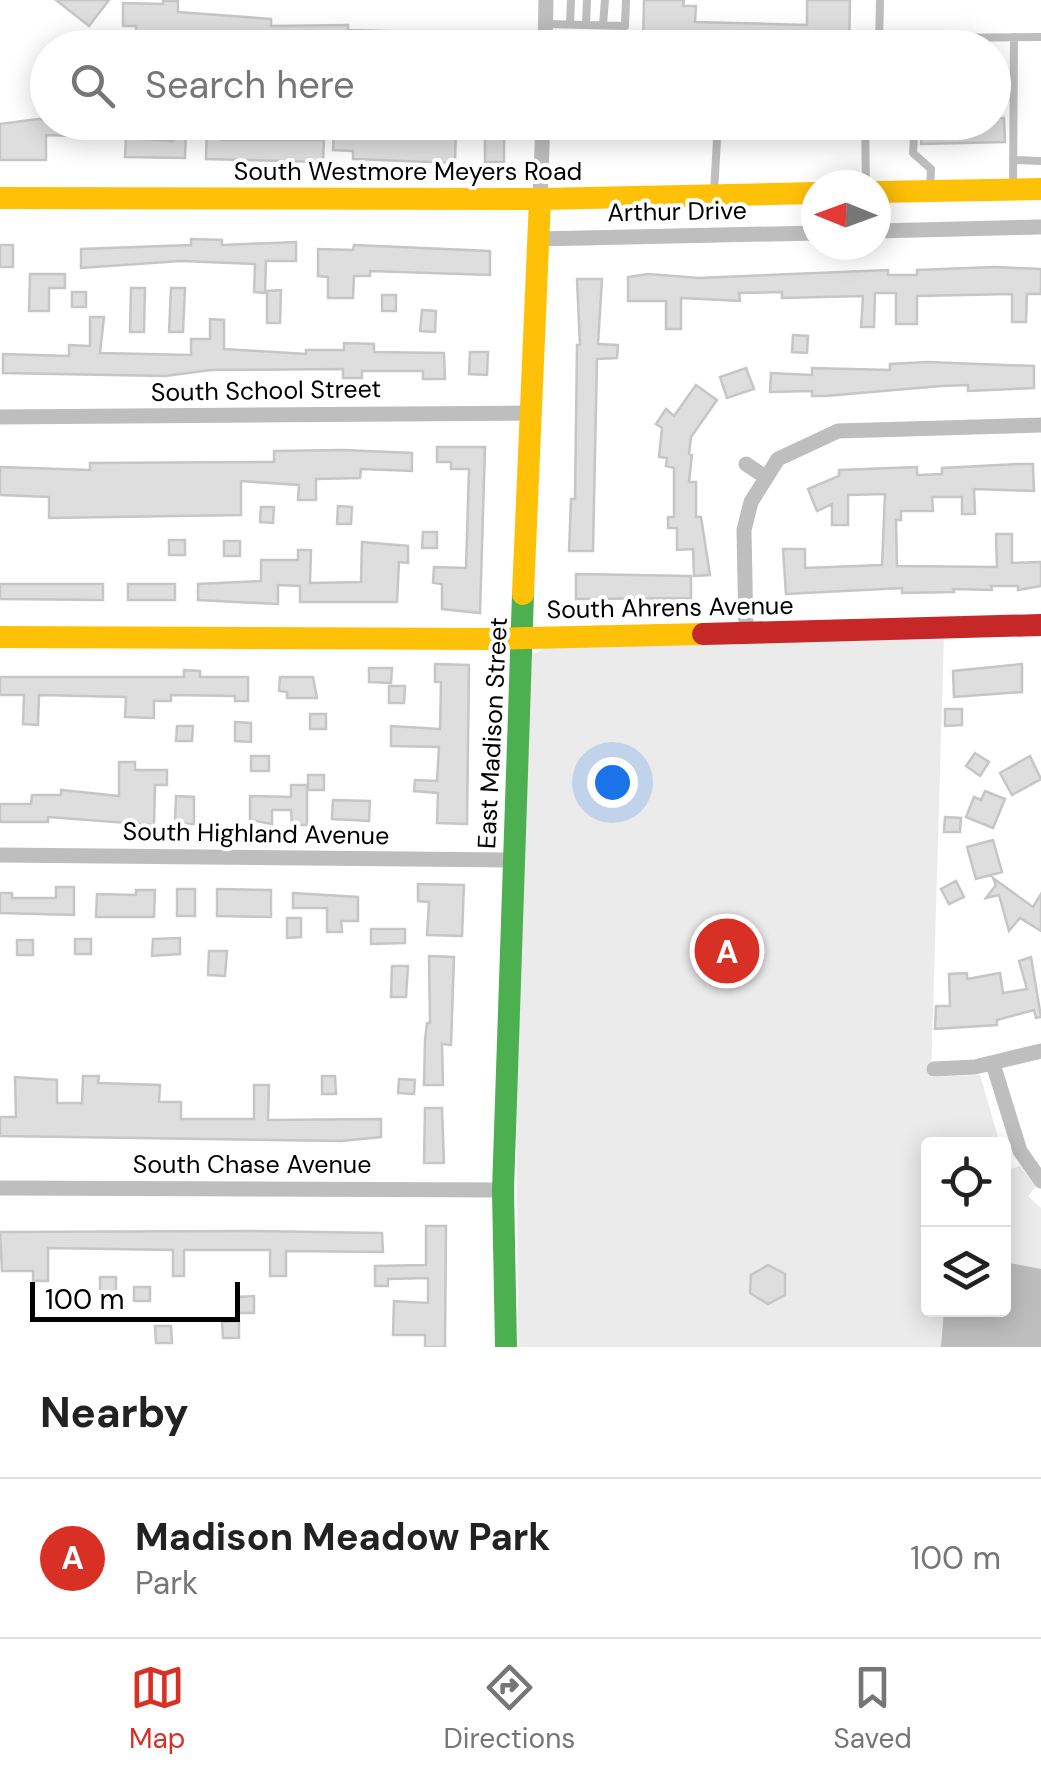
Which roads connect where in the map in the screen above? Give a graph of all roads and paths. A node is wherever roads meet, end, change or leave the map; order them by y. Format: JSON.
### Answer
{"nodes":[{"id":1,"x":546,"y":0,"type":"edge"},
{"id":2,"x":571,"y":0,"type":"edge"},
{"id":3,"x":587,"y":0,"type":"edge"},
{"id":4,"x":604,"y":0,"type":"edge"},
{"id":5,"x":626,"y":0,"type":"edge"},
{"id":6,"x":880,"y":0,"type":"edge"},
{"id":7,"x":546,"y":24,"type":"junction"},
{"id":8,"x":570,"y":24,"type":"junction"},
{"id":9,"x":586,"y":24,"type":"junction"},
{"id":10,"x":603,"y":25,"type":"junction"},
{"id":11,"x":546,"y":30,"type":"edge"},
{"id":12,"x":879,"y":30,"type":"edge"},
{"id":13,"x":1011,"y":37,"type":"edge"},
{"id":14,"x":1014,"y":37,"type":"junction"},
{"id":15,"x":1041,"y":37,"type":"edge"},
{"id":16,"x":542,"y":140,"type":"edge"},
{"id":17,"x":717,"y":140,"type":"edge"},
{"id":18,"x":866,"y":140,"type":"edge"},
{"id":19,"x":914,"y":140,"type":"edge"},
{"id":20,"x":1013,"y":160,"type":"junction"},
{"id":21,"x":1041,"y":161,"type":"edge"},
{"id":22,"x":866,"y":170,"type":"edge"},
{"id":23,"x":1013,"y":189,"type":"junction"},
{"id":24,"x":1041,"y":189,"type":"edge"},
{"id":25,"x":930,"y":191,"type":"junction"},
{"id":26,"x":891,"y":192,"type":"edge"},
{"id":27,"x":801,"y":193,"type":"edge"},
{"id":28,"x":714,"y":195,"type":"junction"},
{"id":29,"x":0,"y":198,"type":"edge"},
{"id":30,"x":540,"y":199,"type":"junction"},
{"id":31,"x":1041,"y":227,"type":"edge"},
{"id":32,"x":891,"y":231,"type":"edge"},
{"id":33,"x":801,"y":232,"type":"edge"},
{"id":34,"x":538,"y":239,"type":"junction"},
{"id":35,"x":532,"y":413,"type":"junction"},
{"id":36,"x":0,"y":416,"type":"edge"},
{"id":37,"x":1041,"y":425,"type":"edge"},
{"id":38,"x":746,"y":464,"type":"dead end"},
{"id":39,"x":764,"y":476,"type":"junction"},
{"id":40,"x":1041,"y":625,"type":"edge"},
{"id":41,"x":746,"y":632,"type":"junction"},
{"id":42,"x":0,"y":637,"type":"edge"},
{"id":43,"x":525,"y":638,"type":"junction"},
{"id":44,"x":0,"y":856,"type":"edge"},
{"id":45,"x":512,"y":860,"type":"junction"},
{"id":46,"x":1041,"y":1051,"type":"edge"},
{"id":47,"x":993,"y":1064,"type":"junction"},
{"id":48,"x":934,"y":1069,"type":"dead end"},
{"id":49,"x":1041,"y":1181,"type":"edge"},
{"id":50,"x":0,"y":1188,"type":"edge"},
{"id":51,"x":503,"y":1190,"type":"junction"},
{"id":52,"x":506,"y":1347,"type":"edge"}],
"edges":[{"from":1,"to":7,"type":"street"},
{"from":2,"to":8,"type":"lane"},
{"from":3,"to":9,"type":"lane"},
{"from":4,"to":10,"type":"lane"},
{"from":5,"to":10,"type":"lane"},
{"from":6,"to":12,"type":"lane"},
{"from":7,"to":8,"type":"lane"},
{"from":7,"to":11,"type":"street"},
{"from":8,"to":9,"type":"lane"},
{"from":9,"to":10,"type":"lane"},
{"from":13,"to":14,"type":"lane"},
{"from":14,"to":15,"type":"lane"},
{"from":14,"to":20,"type":"lane"},
{"from":16,"to":30,"type":"street","name":"East Madison Street"},
{"from":17,"to":28,"type":"lane"},
{"from":18,"to":22,"type":"lane"},
{"from":19,"to":25,"type":"lane"},
{"from":20,"to":21,"type":"lane"},
{"from":20,"to":23,"type":"lane"},
{"from":23,"to":24,"type":"street"},
{"from":23,"to":25,"type":"street"},
{"from":25,"to":26,"type":"street"},
{"from":27,"to":28,"type":"street","name":"South Westmore Meyers Road"},
{"from":28,"to":30,"type":"street","name":"South Westmore Meyers Road"},
{"from":29,"to":30,"type":"street","name":"South Westmore Meyers Road"},
{"from":30,"to":34,"type":"street","name":"East Madison Street"},
{"from":31,"to":32,"type":"street"},
{"from":33,"to":34,"type":"street","name":"Arthur Drive"},
{"from":34,"to":35,"type":"street","name":"East Madison Street"},
{"from":35,"to":36,"type":"street","name":"South School Street"},
{"from":35,"to":43,"type":"street","name":"East Madison Street"},
{"from":37,"to":39,"type":"street"},
{"from":38,"to":39,"type":"street"},
{"from":39,"to":41,"type":"street"},
{"from":40,"to":41,"type":"street","name":"South Ahrens Avenue"},
{"from":41,"to":43,"type":"street","name":"South Ahrens Avenue"},
{"from":42,"to":43,"type":"street","name":"South Ahrens Avenue"},
{"from":43,"to":45,"type":"street","name":"East Madison Street"},
{"from":44,"to":45,"type":"street","name":"South Highland Avenue"},
{"from":45,"to":51,"type":"street","name":"East Madison Street"},
{"from":46,"to":47,"type":"street"},
{"from":47,"to":48,"type":"street"},
{"from":47,"to":49,"type":"street"},
{"from":50,"to":51,"type":"street","name":"South Chase Avenue"},
{"from":51,"to":52,"type":"street","name":"East Madison Street"}]}
